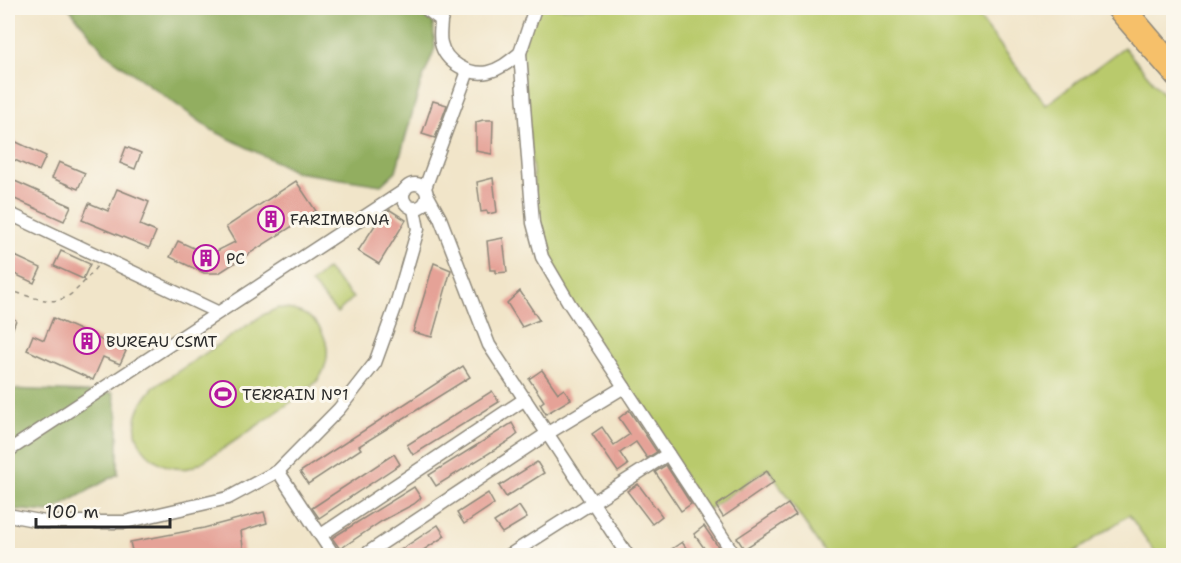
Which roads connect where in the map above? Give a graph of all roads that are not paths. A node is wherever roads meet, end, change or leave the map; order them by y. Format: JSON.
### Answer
{"nodes":[{"id":1,"x":425,"y":8,"type":"edge"},
{"id":2,"x":447,"y":8,"type":"edge"},
{"id":3,"x":535,"y":8,"type":"edge"},
{"id":4,"x":1113,"y":8,"type":"edge"},
{"id":5,"x":1128,"y":8,"type":"edge"},
{"id":6,"x":441,"y":20,"type":"junction"},
{"id":7,"x":520,"y":53,"type":"junction"},
{"id":8,"x":1173,"y":62,"type":"edge"},
{"id":9,"x":468,"y":71,"type":"junction"},
{"id":10,"x":1173,"y":78,"type":"edge"},
{"id":11,"x":405,"y":190,"type":"junction"},
{"id":12,"x":426,"y":192,"type":"junction"},
{"id":13,"x":414,"y":209,"type":"junction"},
{"id":14,"x":8,"y":213,"type":"edge"},
{"id":15,"x":217,"y":312,"type":"junction"},
{"id":16,"x":624,"y":387,"type":"junction"},
{"id":17,"x":525,"y":399,"type":"junction"},
{"id":18,"x":548,"y":433,"type":"junction"},
{"id":19,"x":8,"y":451,"type":"edge"},
{"id":20,"x":668,"y":453,"type":"junction"},
{"id":21,"x":278,"y":471,"type":"junction"},
{"id":22,"x":593,"y":501,"type":"junction"},
{"id":23,"x":8,"y":515,"type":"edge"},
{"id":24,"x":321,"y":535,"type":"junction"},
{"id":25,"x":334,"y":555,"type":"edge"},
{"id":26,"x":363,"y":555,"type":"edge"},
{"id":27,"x":508,"y":555,"type":"edge"},
{"id":28,"x":628,"y":555,"type":"edge"},
{"id":29,"x":735,"y":555,"type":"edge"}],
"edges":[{"from":1,"to":6,"type":"street"},
{"from":2,"to":6,"type":"street"},
{"from":3,"to":7,"type":"street"},
{"from":4,"to":10,"type":"main road"},
{"from":5,"to":8,"type":"main road"},
{"from":6,"to":9,"type":"street"},
{"from":7,"to":9,"type":"street"},
{"from":7,"to":16,"type":"street"},
{"from":9,"to":12,"type":"street"},
{"from":11,"to":12,"type":"street"},
{"from":11,"to":13,"type":"street"},
{"from":11,"to":15,"type":"street"},
{"from":12,"to":13,"type":"street"},
{"from":12,"to":17,"type":"street"},
{"from":13,"to":21,"type":"street"},
{"from":14,"to":15,"type":"street"},
{"from":15,"to":19,"type":"street"},
{"from":16,"to":18,"type":"street"},
{"from":16,"to":20,"type":"street"},
{"from":17,"to":18,"type":"street"},
{"from":17,"to":24,"type":"street"},
{"from":18,"to":22,"type":"street"},
{"from":18,"to":26,"type":"street"},
{"from":20,"to":22,"type":"street"},
{"from":20,"to":29,"type":"street"},
{"from":21,"to":23,"type":"street"},
{"from":21,"to":24,"type":"street"},
{"from":22,"to":27,"type":"street"},
{"from":22,"to":28,"type":"street"},
{"from":24,"to":25,"type":"street"}]}
